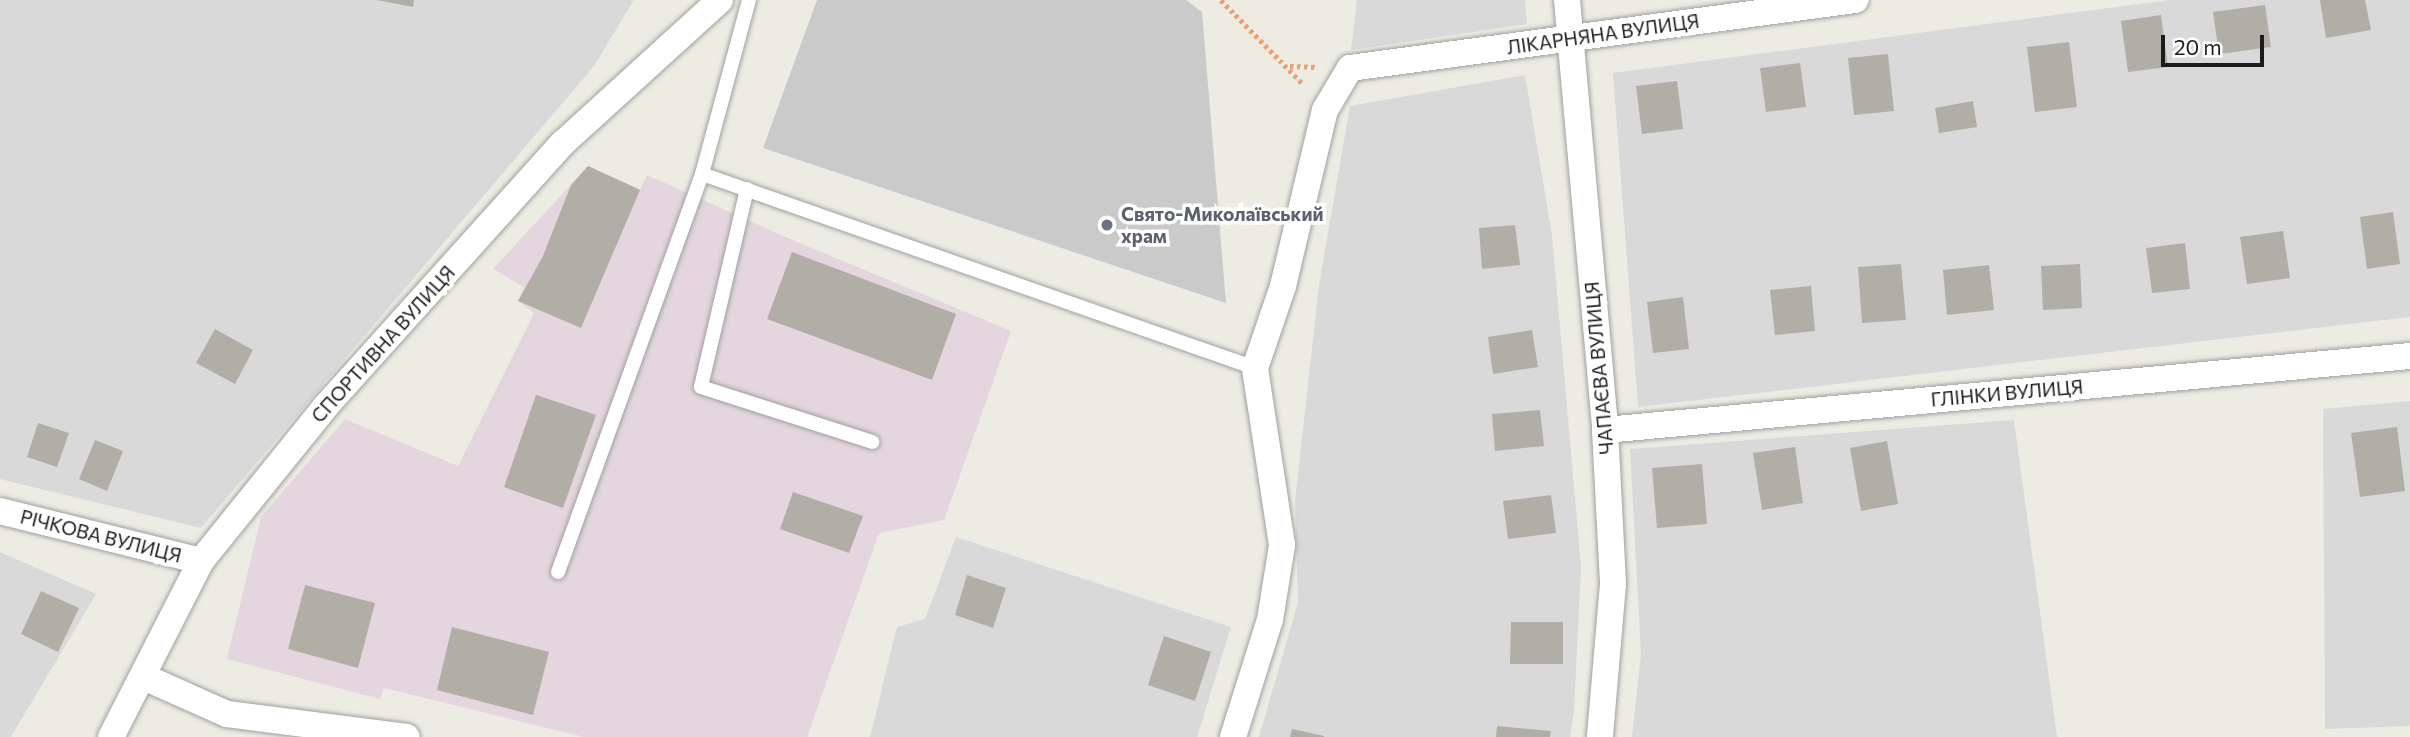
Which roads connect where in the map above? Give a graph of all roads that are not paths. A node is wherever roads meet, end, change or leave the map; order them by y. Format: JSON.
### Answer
{"nodes":[{"id":1,"x":720,"y":0,"type":"edge"},
{"id":2,"x":749,"y":0,"type":"edge"},
{"id":3,"x":1567,"y":0,"type":"edge"},
{"id":4,"x":1855,"y":0,"type":"edge"},
{"id":5,"x":1570,"y":38,"type":"junction"},
{"id":6,"x":702,"y":174,"type":"junction"},
{"id":7,"x":747,"y":189,"type":"junction"},
{"id":8,"x":2410,"y":356,"type":"edge"},
{"id":9,"x":1255,"y":368,"type":"junction"},
{"id":10,"x":1605,"y":430,"type":"junction"},
{"id":11,"x":872,"y":442,"type":"dead end"},
{"id":12,"x":0,"y":511,"type":"edge"},
{"id":13,"x":201,"y":561,"type":"junction"},
{"id":14,"x":558,"y":572,"type":"dead end"},
{"id":15,"x":144,"y":677,"type":"junction"},
{"id":16,"x":111,"y":737,"type":"edge"},
{"id":17,"x":407,"y":737,"type":"edge"},
{"id":18,"x":1233,"y":737,"type":"edge"},
{"id":19,"x":1600,"y":737,"type":"edge"}],
"edges":[{"from":1,"to":13,"type":"street","name":"СПОРТИВНА ВУЛИЦЯ"},
{"from":2,"to":6,"type":"lane"},
{"from":3,"to":5,"type":"street","name":"ЧАПАЄВА ВУЛИЦЯ"},
{"from":4,"to":5,"type":"street","name":"ЛІКАРНЯНА ВУЛИЦЯ"},
{"from":5,"to":9,"type":"street","name":"ЛІКАРНЯНА ВУЛИЦЯ"},
{"from":5,"to":10,"type":"street","name":"ЧАПАЄВА ВУЛИЦЯ"},
{"from":6,"to":7,"type":"lane"},
{"from":6,"to":14,"type":"lane"},
{"from":7,"to":9,"type":"lane"},
{"from":7,"to":11,"type":"lane"},
{"from":8,"to":10,"type":"street","name":"ГЛІНКИ ВУЛИЦЯ"},
{"from":9,"to":18,"type":"street"},
{"from":10,"to":19,"type":"street","name":"ЧАПАЄВА ВУЛИЦЯ"},
{"from":12,"to":13,"type":"street","name":"РІЧКОВА ВУЛИЦЯ"},
{"from":13,"to":15,"type":"street","name":"СПОРТИВНА ВУЛИЦЯ"},
{"from":15,"to":16,"type":"street","name":"СПОРТИВНА ВУЛИЦЯ"},
{"from":15,"to":17,"type":"street"}]}
